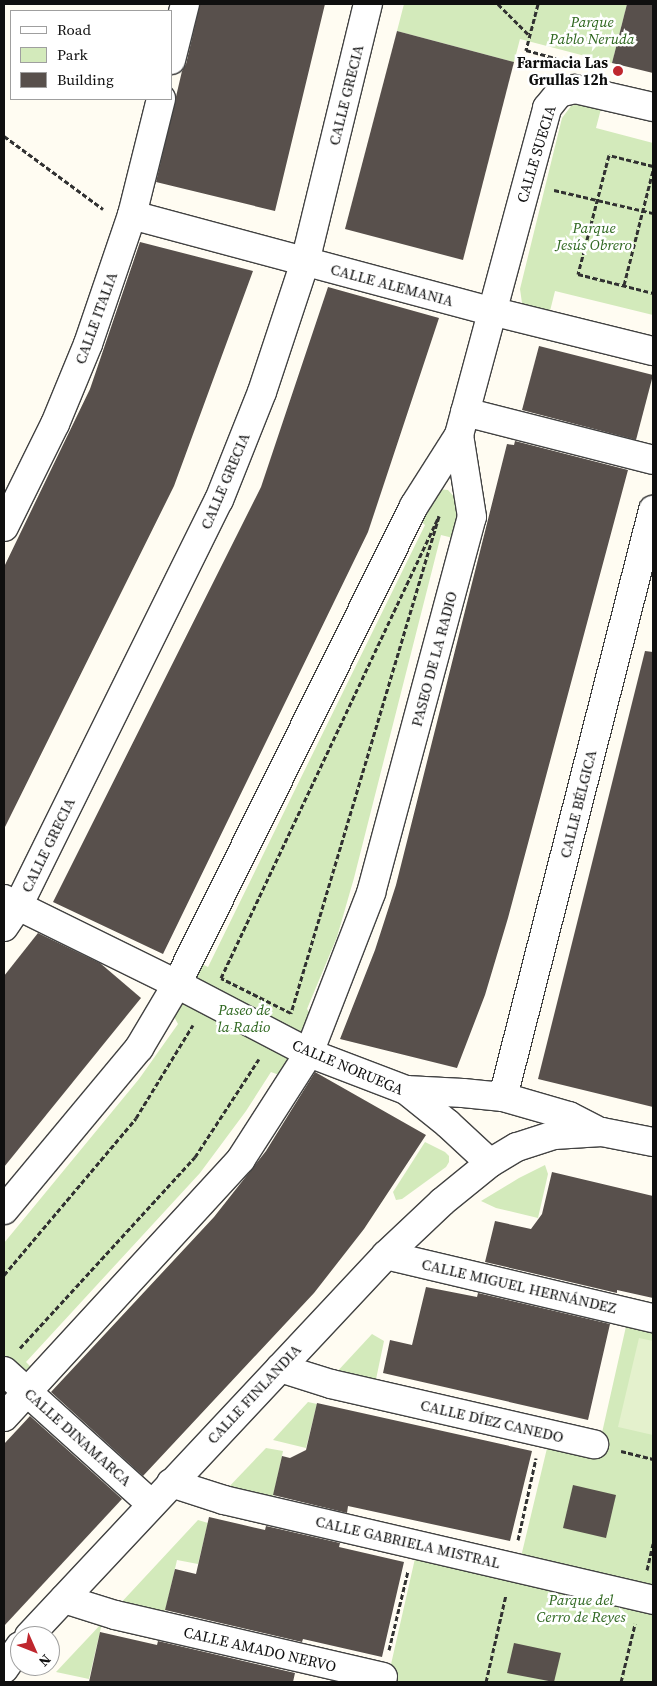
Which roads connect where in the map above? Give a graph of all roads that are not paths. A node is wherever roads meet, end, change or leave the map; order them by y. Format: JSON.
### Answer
{"nodes":[{"id":1,"x":186,"y":4,"type":"edge"},
{"id":2,"x":368,"y":4,"type":"edge"},
{"id":3,"x":172,"y":56,"type":"edge"},
{"id":4,"x":162,"y":100,"type":"edge"},
{"id":5,"x":653,"y":108,"type":"edge"},
{"id":6,"x":130,"y":222,"type":"junction"},
{"id":7,"x":305,"y":262,"type":"junction"},
{"id":8,"x":491,"y":311,"type":"junction"},
{"id":9,"x":653,"y":351,"type":"edge"},
{"id":10,"x":462,"y":424,"type":"junction"},
{"id":11,"x":653,"y":460,"type":"edge"},
{"id":12,"x":428,"y":483,"type":"junction"},
{"id":13,"x":468,"y":491,"type":"junction"},
{"id":14,"x":653,"y":510,"type":"edge"},
{"id":15,"x":4,"y":527,"type":"edge"},
{"id":16,"x":9,"y":911,"type":"edge"},
{"id":17,"x":177,"y":984,"type":"junction"},
{"id":18,"x":309,"y":1052,"type":"junction"},
{"id":19,"x":406,"y":1090,"type":"junction"},
{"id":20,"x":503,"y":1097,"type":"junction"},
{"id":21,"x":602,"y":1132,"type":"junction"},
{"id":22,"x":653,"y":1142,"type":"edge"},
{"id":23,"x":490,"y":1163,"type":"junction"},
{"id":24,"x":4,"y":1210,"type":"edge"},
{"id":25,"x":386,"y":1255,"type":"junction"},
{"id":26,"x":653,"y":1318,"type":"edge"},
{"id":27,"x":10,"y":1361,"type":"edge"},
{"id":28,"x":280,"y":1368,"type":"junction"},
{"id":29,"x":28,"y":1391,"type":"junction"},
{"id":30,"x":4,"y":1417,"type":"edge"},
{"id":31,"x":594,"y":1444,"type":"road end"},
{"id":32,"x":171,"y":1483,"type":"junction"},
{"id":33,"x":151,"y":1504,"type":"junction"},
{"id":34,"x":64,"y":1599,"type":"junction"},
{"id":35,"x":653,"y":1600,"type":"edge"},
{"id":36,"x":38,"y":1626,"type":"edge"},
{"id":37,"x":383,"y":1677,"type":"road end"}],
"edges":[{"from":1,"to":3,"type":"street"},
{"from":2,"to":7,"type":"street","name":"CALLE GRECIA"},
{"from":4,"to":6,"type":"street","name":"CALLE ITALIA"},
{"from":5,"to":8,"type":"street","name":"CALLE SUECIA"},
{"from":6,"to":7,"type":"street","name":"CALLE ALEMANIA"},
{"from":6,"to":15,"type":"street","name":"CALLE ITALIA"},
{"from":7,"to":8,"type":"street","name":"CALLE ALEMANIA"},
{"from":7,"to":16,"type":"street","name":"CALLE GRECIA"},
{"from":8,"to":9,"type":"street","name":"CALLE ALEMANIA"},
{"from":8,"to":10,"type":"street","name":"PASEO DE LA RADIO"},
{"from":10,"to":11,"type":"street"},
{"from":10,"to":12,"type":"street","name":"PASEO DE LA RADIO"},
{"from":10,"to":13,"type":"street","name":"PASEO DE LA RADIO"},
{"from":12,"to":13,"type":"street"},
{"from":12,"to":17,"type":"street","name":"PASEO DE LA RADIO"},
{"from":13,"to":18,"type":"street","name":"PASEO DE LA RADIO"},
{"from":14,"to":20,"type":"street","name":"CALLE BÉLGICA"},
{"from":16,"to":17,"type":"street","name":"CALLE NORUEGA"},
{"from":17,"to":18,"type":"street","name":"CALLE NORUEGA"},
{"from":17,"to":24,"type":"street","name":"PASEO DE LA RADIO"},
{"from":18,"to":19,"type":"street","name":"CALLE NORUEGA"},
{"from":18,"to":29,"type":"street","name":"PASEO DE LA RADIO"},
{"from":19,"to":20,"type":"street"},
{"from":19,"to":23,"type":"street","name":"CALLE NORUEGA"},
{"from":20,"to":21,"type":"street"},
{"from":21,"to":22,"type":"street"},
{"from":21,"to":23,"type":"street","name":"CALLE FINLANDIA"},
{"from":23,"to":25,"type":"street","name":"CALLE FINLANDIA"},
{"from":25,"to":26,"type":"street","name":"CALLE MIGUEL HERNÁNDEZ"},
{"from":25,"to":28,"type":"street","name":"CALLE FINLANDIA"},
{"from":27,"to":29,"type":"street","name":"CALLE DINAMARCA"},
{"from":28,"to":31,"type":"street","name":"CALLE DÍEZ CANEDO"},
{"from":28,"to":32,"type":"street","name":"CALLE FINLANDIA"},
{"from":29,"to":30,"type":"street","name":"PASEO DE LA RADIO"},
{"from":29,"to":33,"type":"street","name":"CALLE DINAMARCA"},
{"from":32,"to":33,"type":"street","name":"CALLE FINLANDIA"},
{"from":32,"to":35,"type":"street","name":"CALLE GABRIELA MISTRAL"},
{"from":33,"to":34,"type":"street","name":"CALLE FINLANDIA"},
{"from":34,"to":36,"type":"street","name":"CALLE FINLANDIA"},
{"from":34,"to":37,"type":"street","name":"CALLE AMADO NERVO"}]}
